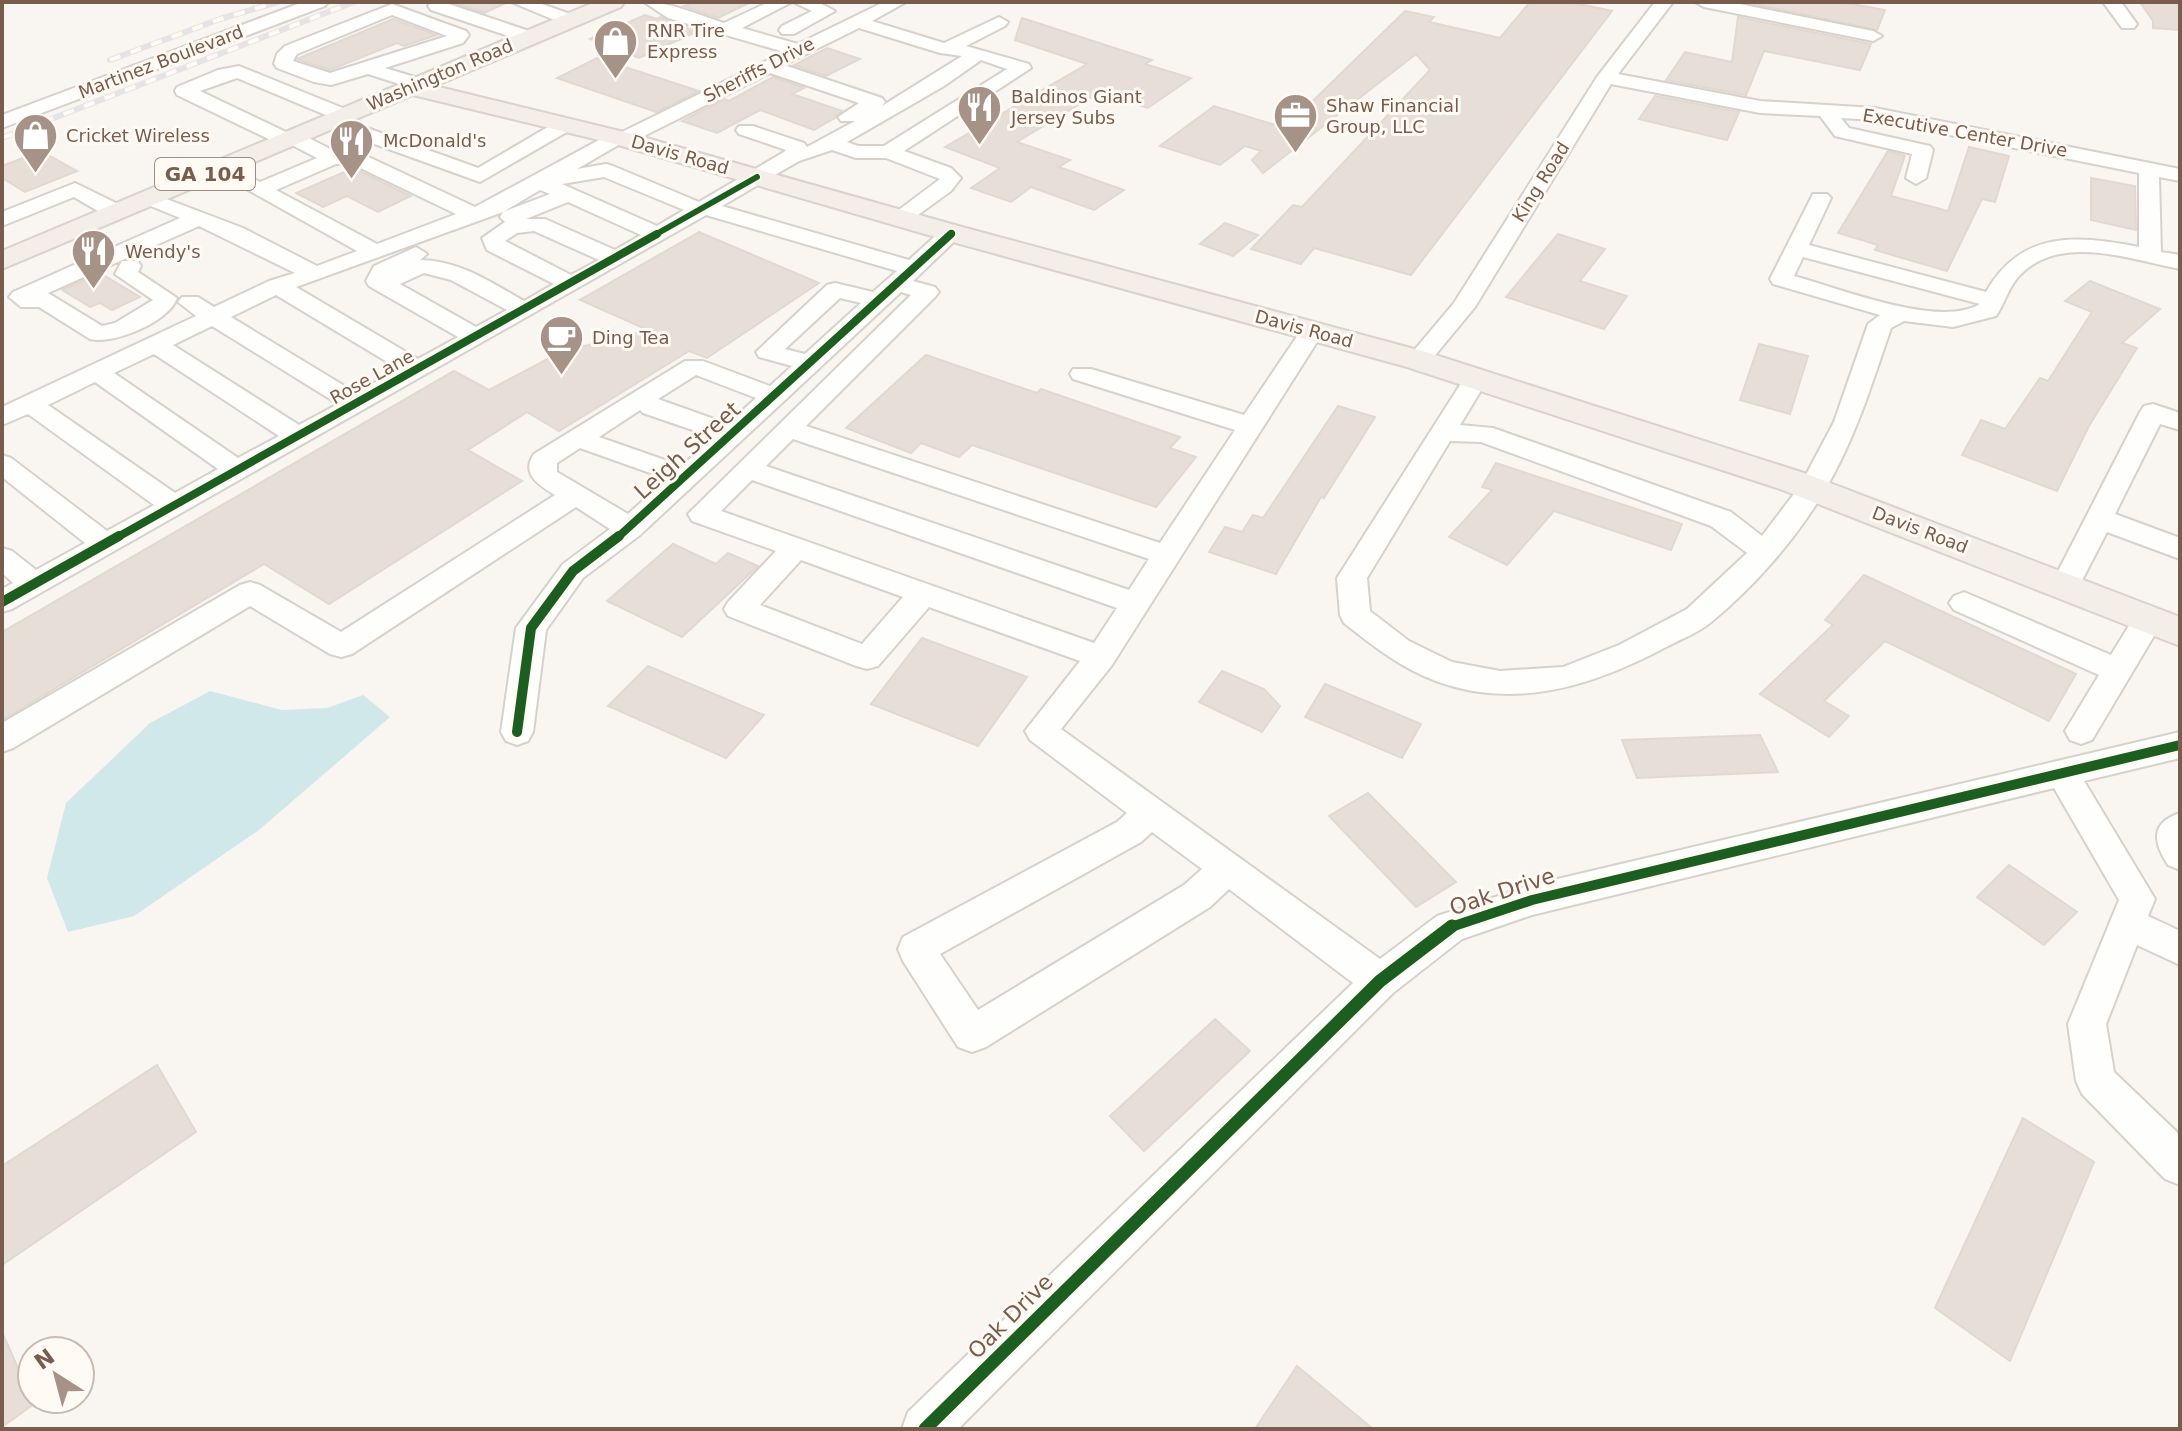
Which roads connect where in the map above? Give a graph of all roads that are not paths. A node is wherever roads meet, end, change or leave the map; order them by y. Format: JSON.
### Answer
{"nodes":[{"id":1,"x":319,"y":2,"type":"edge"},
{"id":2,"x":425,"y":2,"type":"edge"},
{"id":3,"x":520,"y":2,"type":"edge"},
{"id":4,"x":653,"y":2,"type":"edge"},
{"id":5,"x":783,"y":2,"type":"edge"},
{"id":6,"x":802,"y":2,"type":"edge"},
{"id":7,"x":897,"y":2,"type":"edge"},
{"id":8,"x":1664,"y":2,"type":"edge"},
{"id":9,"x":1704,"y":2,"type":"edge"},
{"id":10,"x":602,"y":3,"type":"edge"},
{"id":11,"x":838,"y":3,"type":"edge"},
{"id":12,"x":2108,"y":3,"type":"edge"},
{"id":13,"x":570,"y":20,"type":"junction"},
{"id":14,"x":856,"y":20,"type":"junction"},
{"id":15,"x":999,"y":22,"type":"dead end"},
{"id":16,"x":2128,"y":24,"type":"dead end"},
{"id":17,"x":726,"y":29,"type":"junction"},
{"id":18,"x":1873,"y":36,"type":"dead end"},
{"id":19,"x":457,"y":39,"type":"junction"},
{"id":20,"x":767,"y":41,"type":"junction"},
{"id":21,"x":511,"y":45,"type":"junction"},
{"id":22,"x":946,"y":49,"type":"junction"},
{"id":23,"x":798,"y":50,"type":"junction"},
{"id":24,"x":979,"y":53,"type":"junction"},
{"id":25,"x":768,"y":66,"type":"junction"},
{"id":26,"x":368,"y":68,"type":"junction"},
{"id":27,"x":1606,"y":77,"type":"junction"},
{"id":28,"x":413,"y":86,"type":"junction"},
{"id":29,"x":1827,"y":113,"type":"junction"},
{"id":30,"x":517,"y":114,"type":"junction"},
{"id":31,"x":336,"y":118,"type":"junction"},
{"id":32,"x":2,"y":122,"type":"edge"},
{"id":33,"x":565,"y":125,"type":"junction"},
{"id":34,"x":746,"y":130,"type":"dead end"},
{"id":35,"x":289,"y":138,"type":"junction"},
{"id":36,"x":620,"y":139,"type":"junction"},
{"id":37,"x":831,"y":143,"type":"junction"},
{"id":38,"x":795,"y":152,"type":"junction"},
{"id":39,"x":888,"y":152,"type":"junction"},
{"id":40,"x":333,"y":158,"type":"junction"},
{"id":41,"x":2149,"y":167,"type":"junction"},
{"id":42,"x":219,"y":168,"type":"junction"},
{"id":43,"x":2180,"y":175,"type":"edge"},
{"id":44,"x":757,"y":177,"type":"junction"},
{"id":45,"x":1916,"y":178,"type":"dead end"},
{"id":46,"x":540,"y":182,"type":"junction"},
{"id":47,"x":259,"y":190,"type":"junction"},
{"id":48,"x":568,"y":195,"type":"junction"},
{"id":49,"x":148,"y":198,"type":"junction"},
{"id":50,"x":1820,"y":198,"type":"dead end"},
{"id":51,"x":702,"y":209,"type":"junction"},
{"id":52,"x":116,"y":212,"type":"junction"},
{"id":53,"x":474,"y":215,"type":"junction"},
{"id":54,"x":199,"y":218,"type":"junction"},
{"id":55,"x":899,"y":218,"type":"junction"},
{"id":56,"x":4,"y":220,"type":"edge"},
{"id":57,"x":952,"y":233,"type":"junction"},
{"id":58,"x":658,"y":235,"type":"junction"},
{"id":59,"x":1796,"y":248,"type":"junction"},
{"id":60,"x":29,"y":249,"type":"junction"},
{"id":61,"x":375,"y":252,"type":"junction"},
{"id":62,"x":2150,"y":257,"type":"junction"},
{"id":63,"x":616,"y":259,"type":"junction"},
{"id":64,"x":2,"y":261,"type":"edge"},
{"id":65,"x":122,"y":261,"type":"junction"},
{"id":66,"x":2180,"y":262,"type":"edge"},
{"id":67,"x":315,"y":274,"type":"junction"},
{"id":68,"x":571,"y":284,"type":"junction"},
{"id":69,"x":898,"y":284,"type":"junction"},
{"id":70,"x":277,"y":286,"type":"junction"},
{"id":71,"x":391,"y":288,"type":"junction"},
{"id":72,"x":25,"y":300,"type":"junction"},
{"id":73,"x":1994,"y":301,"type":"junction"},
{"id":74,"x":190,"y":302,"type":"junction"},
{"id":75,"x":524,"y":310,"type":"junction"},
{"id":76,"x":1900,"y":313,"type":"junction"},
{"id":77,"x":213,"y":316,"type":"junction"},
{"id":78,"x":1312,"y":331,"type":"junction"},
{"id":79,"x":476,"y":337,"type":"junction"},
{"id":80,"x":156,"y":344,"type":"junction"},
{"id":81,"x":99,"y":346,"type":"junction"},
{"id":82,"x":122,"y":360,"type":"junction"},
{"id":83,"x":1418,"y":360,"type":"junction"},
{"id":84,"x":812,"y":364,"type":"junction"},
{"id":85,"x":418,"y":370,"type":"junction"},
{"id":86,"x":96,"y":372,"type":"junction"},
{"id":87,"x":1082,"y":374,"type":"dead end"},
{"id":88,"x":1476,"y":379,"type":"junction"},
{"id":89,"x":776,"y":397,"type":"junction"},
{"id":90,"x":642,"y":399,"type":"junction"},
{"id":91,"x":30,"y":404,"type":"junction"},
{"id":92,"x":356,"y":404,"type":"junction"},
{"id":93,"x":2,"y":417,"type":"edge"},
{"id":94,"x":2180,"y":422,"type":"edge"},
{"id":95,"x":1251,"y":426,"type":"junction"},
{"id":96,"x":789,"y":429,"type":"junction"},
{"id":97,"x":1442,"y":433,"type":"junction"},
{"id":98,"x":733,"y":435,"type":"junction"},
{"id":99,"x":298,"y":436,"type":"junction"},
{"id":100,"x":577,"y":438,"type":"junction"},
{"id":101,"x":2,"y":464,"type":"edge"},
{"id":102,"x":748,"y":469,"type":"junction"},
{"id":103,"x":237,"y":470,"type":"junction"},
{"id":104,"x":687,"y":477,"type":"junction"},
{"id":105,"x":1812,"y":489,"type":"junction"},
{"id":106,"x":575,"y":495,"type":"junction"},
{"id":107,"x":174,"y":506,"type":"junction"},
{"id":108,"x":2100,"y":519,"type":"junction"},
{"id":109,"x":630,"y":528,"type":"junction"},
{"id":110,"x":105,"y":544,"type":"junction"},
{"id":111,"x":797,"y":547,"type":"junction"},
{"id":112,"x":2180,"y":549,"type":"edge"},
{"id":113,"x":1765,"y":552,"type":"junction"},
{"id":114,"x":1167,"y":555,"type":"junction"},
{"id":115,"x":2,"y":558,"type":"edge"},
{"id":116,"x":34,"y":584,"type":"junction"},
{"id":117,"x":2065,"y":587,"type":"junction"},
{"id":118,"x":924,"y":593,"type":"junction"},
{"id":119,"x":2,"y":602,"type":"edge"},
{"id":120,"x":1136,"y":603,"type":"junction"},
{"id":121,"x":1964,"y":603,"type":"dead end"},
{"id":122,"x":2149,"y":619,"type":"junction"},
{"id":123,"x":2180,"y":632,"type":"edge"},
{"id":124,"x":1101,"y":657,"type":"junction"},
{"id":125,"x":2118,"y":671,"type":"junction"},
{"id":126,"x":2081,"y":731,"type":"dead end"},
{"id":127,"x":517,"y":732,"type":"dead end"},
{"id":128,"x":2,"y":739,"type":"edge"},
{"id":129,"x":2180,"y":745,"type":"edge"},
{"id":130,"x":2061,"y":771,"type":"junction"},
{"id":131,"x":1151,"y":812,"type":"junction"},
{"id":132,"x":2180,"y":827,"type":"edge"},
{"id":133,"x":2180,"y":855,"type":"edge"},
{"id":134,"x":1228,"y":868,"type":"junction"},
{"id":135,"x":2127,"y":923,"type":"junction"},
{"id":136,"x":2180,"y":949,"type":"edge"},
{"id":137,"x":1380,"y":981,"type":"junction"},
{"id":138,"x":2180,"y":1164,"type":"edge"},
{"id":139,"x":925,"y":1429,"type":"edge"}],
"edges":[{"from":1,"to":32,"type":"street","name":"Martinez Boulevard"},
{"from":2,"to":21,"type":"street"},
{"from":3,"to":13,"type":"street"},
{"from":4,"to":17,"type":"street"},
{"from":5,"to":17,"type":"street"},
{"from":6,"to":20,"type":"street"},
{"from":7,"to":14,"type":"street","name":"Sheriffs Drive"},
{"from":8,"to":27,"type":"street","name":"King Road"},
{"from":9,"to":18,"type":"street"},
{"from":10,"to":13,"type":"main road","name":"Washington Road","number":"GA 104"},
{"from":11,"to":14,"type":"street"},
{"from":12,"to":16,"type":"street"},
{"from":13,"to":21,"type":"main road","name":"Washington Road","number":"GA 104"},
{"from":14,"to":22,"type":"street"},
{"from":14,"to":23,"type":"street","name":"Sheriffs Drive"},
{"from":15,"to":22,"type":"street"},
{"from":17,"to":20,"type":"street"},
{"from":19,"to":21,"type":"street"},
{"from":19,"to":26,"type":"street"},
{"from":19,"to":26,"type":"street"},
{"from":20,"to":23,"type":"street"},
{"from":21,"to":28,"type":"main road","name":"Washington Road","number":"GA 104"},
{"from":21,"to":30,"type":"main road"},
{"from":22,"to":24,"type":"street"},
{"from":23,"to":25,"type":"street","name":"Sheriffs Drive"},
{"from":24,"to":37,"type":"street"},
{"from":24,"to":39,"type":"street"},
{"from":25,"to":36,"type":"street","name":"Sheriffs Drive"},
{"from":25,"to":38,"type":"street"},
{"from":26,"to":28,"type":"street"},
{"from":27,"to":29,"type":"street","name":"Executive Center Drive"},
{"from":27,"to":83,"type":"street","name":"King Road"},
{"from":28,"to":30,"type":"main road","name":"Davis Road"},
{"from":28,"to":31,"type":"main road","name":"Washington Road","number":"GA 104"},
{"from":29,"to":41,"type":"street","name":"Executive Center Drive"},
{"from":29,"to":45,"type":"street"},
{"from":30,"to":33,"type":"main road","name":"Davis Road"},
{"from":31,"to":33,"type":"street"},
{"from":31,"to":35,"type":"main road","name":"Washington Road","number":"GA 104"},
{"from":31,"to":35,"type":"street"},
{"from":33,"to":36,"type":"main road","name":"Davis Road"},
{"from":34,"to":38,"type":"street"},
{"from":35,"to":40,"type":"street"},
{"from":35,"to":42,"type":"main road","name":"Washington Road","number":"GA 104"},
{"from":36,"to":44,"type":"main road","name":"Davis Road"},
{"from":36,"to":46,"type":"street","name":"Sheriffs Drive"},
{"from":37,"to":38,"type":"street"},
{"from":37,"to":39,"type":"street"},
{"from":38,"to":44,"type":"street","name":"Rose Lane"},
{"from":39,"to":55,"type":"street"},
{"from":40,"to":47,"type":"street"},
{"from":40,"to":53,"type":"street"},
{"from":41,"to":43,"type":"street","name":"Executive Center Drive"},
{"from":41,"to":62,"type":"street"},
{"from":42,"to":47,"type":"street"},
{"from":42,"to":49,"type":"main road","name":"Washington Road","number":"GA 104"},
{"from":44,"to":51,"type":"street","name":"Rose Lane"},
{"from":44,"to":55,"type":"main road","name":"Davis Road"},
{"from":46,"to":48,"type":"street"},
{"from":46,"to":51,"type":"street"},
{"from":46,"to":53,"type":"street"},
{"from":47,"to":61,"type":"street"},
{"from":48,"to":58,"type":"street"},
{"from":48,"to":71,"type":"street"},
{"from":49,"to":52,"type":"main road","name":"Washington Road","number":"GA 104"},
{"from":49,"to":54,"type":"street"},
{"from":50,"to":59,"type":"street"},
{"from":51,"to":58,"type":"street","name":"Rose Lane"},
{"from":51,"to":69,"type":"street"},
{"from":52,"to":56,"type":"street"},
{"from":52,"to":60,"type":"main road","name":"Washington Road","number":"GA 104"},
{"from":53,"to":61,"type":"street"},
{"from":54,"to":65,"type":"street"},
{"from":54,"to":67,"type":"street"},
{"from":55,"to":57,"type":"main road","name":"Davis Road"},
{"from":56,"to":60,"type":"street"},
{"from":57,"to":69,"type":"street","name":"Leigh Street"},
{"from":57,"to":78,"type":"main road","name":"Davis Road"},
{"from":58,"to":63,"type":"street","name":"Rose Lane"},
{"from":59,"to":73,"type":"street"},
{"from":59,"to":76,"type":"street"},
{"from":60,"to":64,"type":"main road","name":"Washington Road","number":"GA 104"},
{"from":61,"to":67,"type":"street"},
{"from":62,"to":66,"type":"street"},
{"from":62,"to":73,"type":"street"},
{"from":63,"to":68,"type":"street","name":"Rose Lane"},
{"from":63,"to":68,"type":"street"},
{"from":65,"to":72,"type":"street"},
{"from":65,"to":72,"type":"street"},
{"from":65,"to":74,"type":"street"},
{"from":67,"to":70,"type":"street"},
{"from":68,"to":75,"type":"street","name":"Rose Lane"},
{"from":69,"to":84,"type":"street","name":"Leigh Street"},
{"from":69,"to":84,"type":"street"},
{"from":69,"to":96,"type":"street"},
{"from":70,"to":77,"type":"street"},
{"from":70,"to":85,"type":"street"},
{"from":71,"to":75,"type":"street"},
{"from":71,"to":79,"type":"street"},
{"from":72,"to":81,"type":"street"},
{"from":73,"to":76,"type":"street"},
{"from":74,"to":77,"type":"street"},
{"from":74,"to":81,"type":"street"},
{"from":75,"to":79,"type":"street","name":"Rose Lane"},
{"from":76,"to":105,"type":"street"},
{"from":77,"to":80,"type":"street"},
{"from":77,"to":92,"type":"street"},
{"from":78,"to":83,"type":"main road","name":"Davis Road"},
{"from":78,"to":95,"type":"street"},
{"from":79,"to":85,"type":"street","name":"Rose Lane"},
{"from":80,"to":82,"type":"street"},
{"from":80,"to":99,"type":"street"},
{"from":81,"to":82,"type":"street"},
{"from":82,"to":86,"type":"street"},
{"from":83,"to":88,"type":"main road","name":"Davis Road"},
{"from":84,"to":89,"type":"street","name":"Leigh Street"},
{"from":85,"to":92,"type":"street","name":"Rose Lane"},
{"from":86,"to":91,"type":"street"},
{"from":86,"to":103,"type":"street"},
{"from":87,"to":95,"type":"street"},
{"from":88,"to":97,"type":"street"},
{"from":88,"to":105,"type":"main road","name":"Davis Road"},
{"from":89,"to":90,"type":"street"},
{"from":89,"to":98,"type":"street","name":"Leigh Street"},
{"from":90,"to":98,"type":"street"},
{"from":90,"to":100,"type":"street"},
{"from":91,"to":93,"type":"street"},
{"from":91,"to":107,"type":"street"},
{"from":92,"to":99,"type":"street","name":"Rose Lane"},
{"from":94,"to":108,"type":"street"},
{"from":95,"to":114,"type":"street"},
{"from":96,"to":102,"type":"street"},
{"from":96,"to":114,"type":"street"},
{"from":97,"to":113,"type":"street"},
{"from":97,"to":113,"type":"street"},
{"from":98,"to":104,"type":"street","name":"Leigh Street"},
{"from":99,"to":103,"type":"street","name":"Rose Lane"},
{"from":100,"to":104,"type":"street"},
{"from":100,"to":106,"type":"street"},
{"from":101,"to":110,"type":"street"},
{"from":102,"to":111,"type":"street"},
{"from":102,"to":120,"type":"street"},
{"from":103,"to":107,"type":"street","name":"Rose Lane"},
{"from":104,"to":109,"type":"street","name":"Leigh Street"},
{"from":105,"to":113,"type":"street"},
{"from":105,"to":117,"type":"main road","name":"Davis Road"},
{"from":106,"to":109,"type":"street"},
{"from":106,"to":128,"type":"street"},
{"from":107,"to":110,"type":"street","name":"Rose Lane"},
{"from":108,"to":112,"type":"street"},
{"from":108,"to":117,"type":"street"},
{"from":109,"to":127,"type":"street","name":"Leigh Street"},
{"from":110,"to":116,"type":"street","name":"Rose Lane"},
{"from":111,"to":118,"type":"street"},
{"from":111,"to":118,"type":"street"},
{"from":114,"to":120,"type":"street"},
{"from":115,"to":116,"type":"street"},
{"from":116,"to":119,"type":"street","name":"Rose Lane"},
{"from":117,"to":122,"type":"main road","name":"Davis Road"},
{"from":118,"to":124,"type":"street"},
{"from":120,"to":124,"type":"street"},
{"from":121,"to":125,"type":"street"},
{"from":122,"to":123,"type":"main road","name":"Davis Road"},
{"from":122,"to":125,"type":"street"},
{"from":124,"to":131,"type":"street"},
{"from":125,"to":126,"type":"street"},
{"from":129,"to":130,"type":"street","name":"Oak Drive"},
{"from":130,"to":135,"type":"street"},
{"from":130,"to":137,"type":"street","name":"Oak Drive"},
{"from":131,"to":134,"type":"street"},
{"from":131,"to":134,"type":"street"},
{"from":132,"to":133,"type":"street"},
{"from":134,"to":137,"type":"street"},
{"from":135,"to":136,"type":"street"},
{"from":135,"to":138,"type":"street"},
{"from":137,"to":139,"type":"street","name":"Oak Drive"}]}
